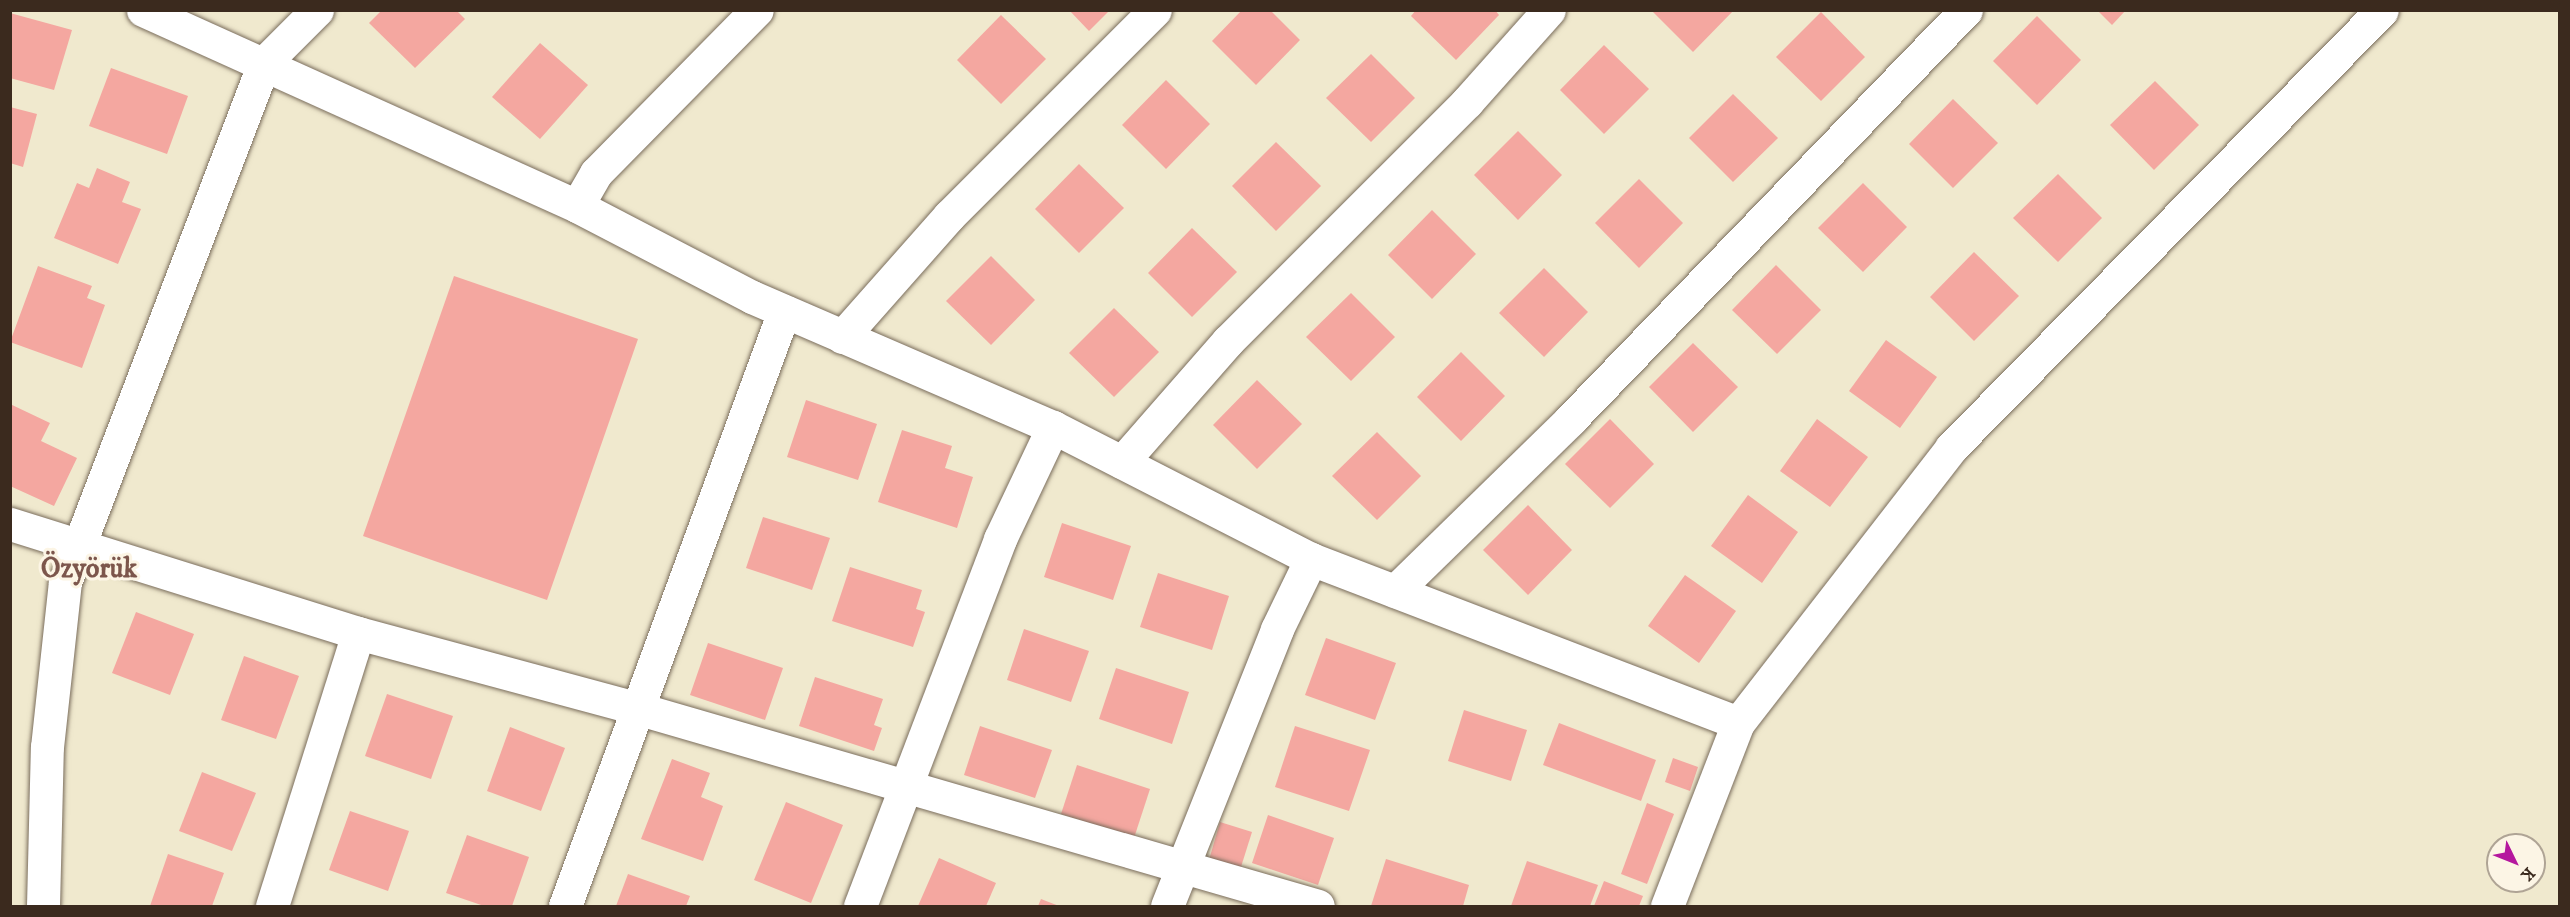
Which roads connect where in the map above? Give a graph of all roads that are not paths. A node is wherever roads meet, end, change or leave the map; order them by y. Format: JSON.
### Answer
{"nodes":[{"id":1,"x":143,"y":10,"type":"edge"},
{"id":2,"x":317,"y":10,"type":"edge"},
{"id":3,"x":757,"y":10,"type":"edge"},
{"id":4,"x":1155,"y":10,"type":"edge"},
{"id":5,"x":1550,"y":10,"type":"edge"},
{"id":6,"x":1966,"y":10,"type":"edge"},
{"id":7,"x":2382,"y":10,"type":"edge"},
{"id":8,"x":264,"y":63,"type":"junction"},
{"id":9,"x":577,"y":206,"type":"junction"},
{"id":10,"x":784,"y":311,"type":"junction"},
{"id":11,"x":842,"y":337,"type":"junction"},
{"id":12,"x":1053,"y":427,"type":"junction"},
{"id":13,"x":1122,"y":462,"type":"junction"},
{"id":14,"x":10,"y":524,"type":"edge"},
{"id":15,"x":78,"y":546,"type":"junction"},
{"id":16,"x":1311,"y":559,"type":"junction"},
{"id":17,"x":1395,"y":591,"type":"junction"},
{"id":18,"x":358,"y":633,"type":"junction"},
{"id":19,"x":636,"y":708,"type":"junction"},
{"id":20,"x":1737,"y":723,"type":"junction"},
{"id":21,"x":908,"y":787,"type":"junction"},
{"id":22,"x":1181,"y":864,"type":"junction"},
{"id":23,"x":43,"y":906,"type":"edge"},
{"id":24,"x":272,"y":906,"type":"edge"},
{"id":25,"x":566,"y":906,"type":"edge"},
{"id":26,"x":860,"y":906,"type":"edge"},
{"id":27,"x":1167,"y":906,"type":"edge"},
{"id":28,"x":1318,"y":906,"type":"edge"},
{"id":29,"x":1667,"y":906,"type":"edge"}],
"edges":[{"from":1,"to":8,"type":"street"},
{"from":2,"to":8,"type":"street"},
{"from":3,"to":9,"type":"street"},
{"from":4,"to":11,"type":"street"},
{"from":5,"to":13,"type":"street"},
{"from":6,"to":17,"type":"street"},
{"from":7,"to":20,"type":"street"},
{"from":8,"to":9,"type":"street"},
{"from":8,"to":15,"type":"street"},
{"from":9,"to":10,"type":"street"},
{"from":10,"to":11,"type":"street"},
{"from":10,"to":19,"type":"street"},
{"from":11,"to":12,"type":"street"},
{"from":12,"to":13,"type":"street"},
{"from":12,"to":21,"type":"street"},
{"from":13,"to":16,"type":"street"},
{"from":14,"to":15,"type":"street"},
{"from":15,"to":18,"type":"street"},
{"from":15,"to":23,"type":"street"},
{"from":16,"to":17,"type":"street"},
{"from":16,"to":22,"type":"street"},
{"from":17,"to":20,"type":"street"},
{"from":18,"to":19,"type":"street"},
{"from":18,"to":24,"type":"street"},
{"from":19,"to":21,"type":"street"},
{"from":19,"to":25,"type":"street"},
{"from":20,"to":29,"type":"street"},
{"from":21,"to":22,"type":"street"},
{"from":21,"to":26,"type":"street"},
{"from":22,"to":27,"type":"street"},
{"from":22,"to":28,"type":"street"}]}
